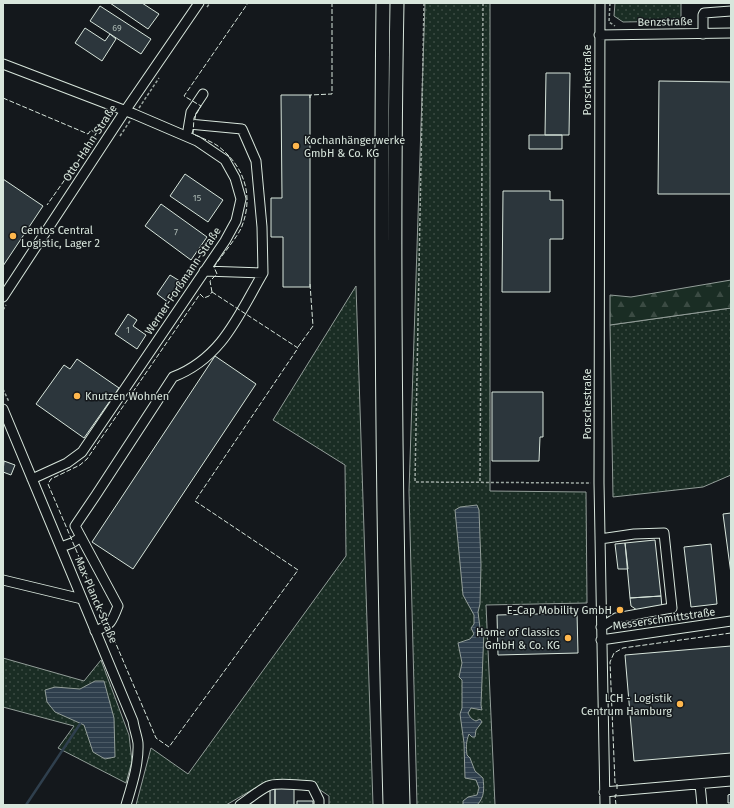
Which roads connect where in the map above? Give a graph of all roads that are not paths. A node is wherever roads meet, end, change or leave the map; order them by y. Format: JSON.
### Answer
{"nodes":[{"id":1,"x":199,"y":3,"type":"edge"},
{"id":2,"x":383,"y":3,"type":"edge"},
{"id":3,"x":396,"y":3,"type":"edge"},
{"id":4,"x":600,"y":3,"type":"edge"},
{"id":5,"x":731,"y":11,"type":"edge"},
{"id":6,"x":703,"y":34,"type":"junction"},
{"id":7,"x":731,"y":34,"type":"edge"},
{"id":8,"x":599,"y":35,"type":"junction"},
{"id":9,"x":3,"y":64,"type":"edge"},
{"id":10,"x":203,"y":94,"type":"dead end"},
{"id":11,"x":125,"y":111,"type":"junction"},
{"id":12,"x":189,"y":124,"type":"junction"},
{"id":13,"x":186,"y":137,"type":"junction"},
{"id":14,"x":204,"y":271,"type":"junction"},
{"id":15,"x":263,"y":273,"type":"junction"},
{"id":16,"x":3,"y":297,"type":"edge"},
{"id":17,"x":3,"y":409,"type":"edge"},
{"id":18,"x":32,"y":479,"type":"junction"},
{"id":19,"x":81,"y":537,"type":"junction"},
{"id":20,"x":600,"y":539,"type":"junction"},
{"id":21,"x":61,"y":548,"type":"junction"},
{"id":22,"x":3,"y":580,"type":"edge"},
{"id":23,"x":82,"y":599,"type":"junction"},
{"id":24,"x":731,"y":621,"type":"edge"},
{"id":25,"x":601,"y":627,"type":"junction"},
{"id":26,"x":95,"y":631,"type":"junction"},
{"id":27,"x":601,"y":640,"type":"junction"},
{"id":28,"x":731,"y":781,"type":"edge"},
{"id":29,"x":700,"y":784,"type":"junction"},
{"id":30,"x":604,"y":792,"type":"junction"},
{"id":31,"x":126,"y":805,"type":"edge"},
{"id":32,"x":240,"y":805,"type":"edge"},
{"id":33,"x":319,"y":805,"type":"edge"},
{"id":34,"x":390,"y":805,"type":"edge"},
{"id":35,"x":403,"y":805,"type":"edge"},
{"id":36,"x":604,"y":805,"type":"edge"},
{"id":37,"x":702,"y":805,"type":"edge"}],
"edges":[{"from":1,"to":11,"type":"street","name":"Otto-Hahn-Straße"},
{"from":2,"to":34,"type":"highway"},
{"from":3,"to":35,"type":"highway"},
{"from":4,"to":8,"type":"street","name":"Porschestraße"},
{"from":5,"to":6,"type":"street"},
{"from":6,"to":7,"type":"street","name":"Benzstraße"},
{"from":6,"to":8,"type":"street","name":"Benzstraße"},
{"from":8,"to":20,"type":"street","name":"Porschestraße"},
{"from":9,"to":11,"type":"street","name":"Werner-Forßmann-Straße"},
{"from":10,"to":12,"type":"street"},
{"from":11,"to":13,"type":"street","name":"Werner-Forßmann-Straße"},
{"from":11,"to":16,"type":"street","name":"Otto-Hahn-Straße"},
{"from":12,"to":13,"type":"street"},
{"from":12,"to":15,"type":"street"},
{"from":13,"to":14,"type":"street","name":"Werner-Forßmann-Straße"},
{"from":14,"to":15,"type":"street"},
{"from":14,"to":18,"type":"street","name":"Werner-Forßmann-Straße"},
{"from":15,"to":19,"type":"street"},
{"from":17,"to":18,"type":"street","name":"Max-Planck-Straße"},
{"from":18,"to":21,"type":"street","name":"Max-Planck-Straße"},
{"from":19,"to":21,"type":"street"},
{"from":19,"to":26,"type":"street"},
{"from":20,"to":25,"type":"street","name":"Porschestraße"},
{"from":20,"to":25,"type":"street"},
{"from":21,"to":23,"type":"street","name":"Max-Planck-Straße"},
{"from":22,"to":23,"type":"street"},
{"from":23,"to":26,"type":"street","name":"Max-Planck-Straße"},
{"from":24,"to":27,"type":"street","name":"Messerschmittstraße"},
{"from":25,"to":27,"type":"street","name":"Porschestraße"},
{"from":26,"to":31,"type":"street","name":"Max-Planck-Straße"},
{"from":27,"to":30,"type":"street","name":"Porschestraße"},
{"from":28,"to":29,"type":"street"},
{"from":29,"to":30,"type":"street"},
{"from":29,"to":37,"type":"street"},
{"from":30,"to":36,"type":"street","name":"Porschestraße"},
{"from":32,"to":33,"type":"street"}]}
